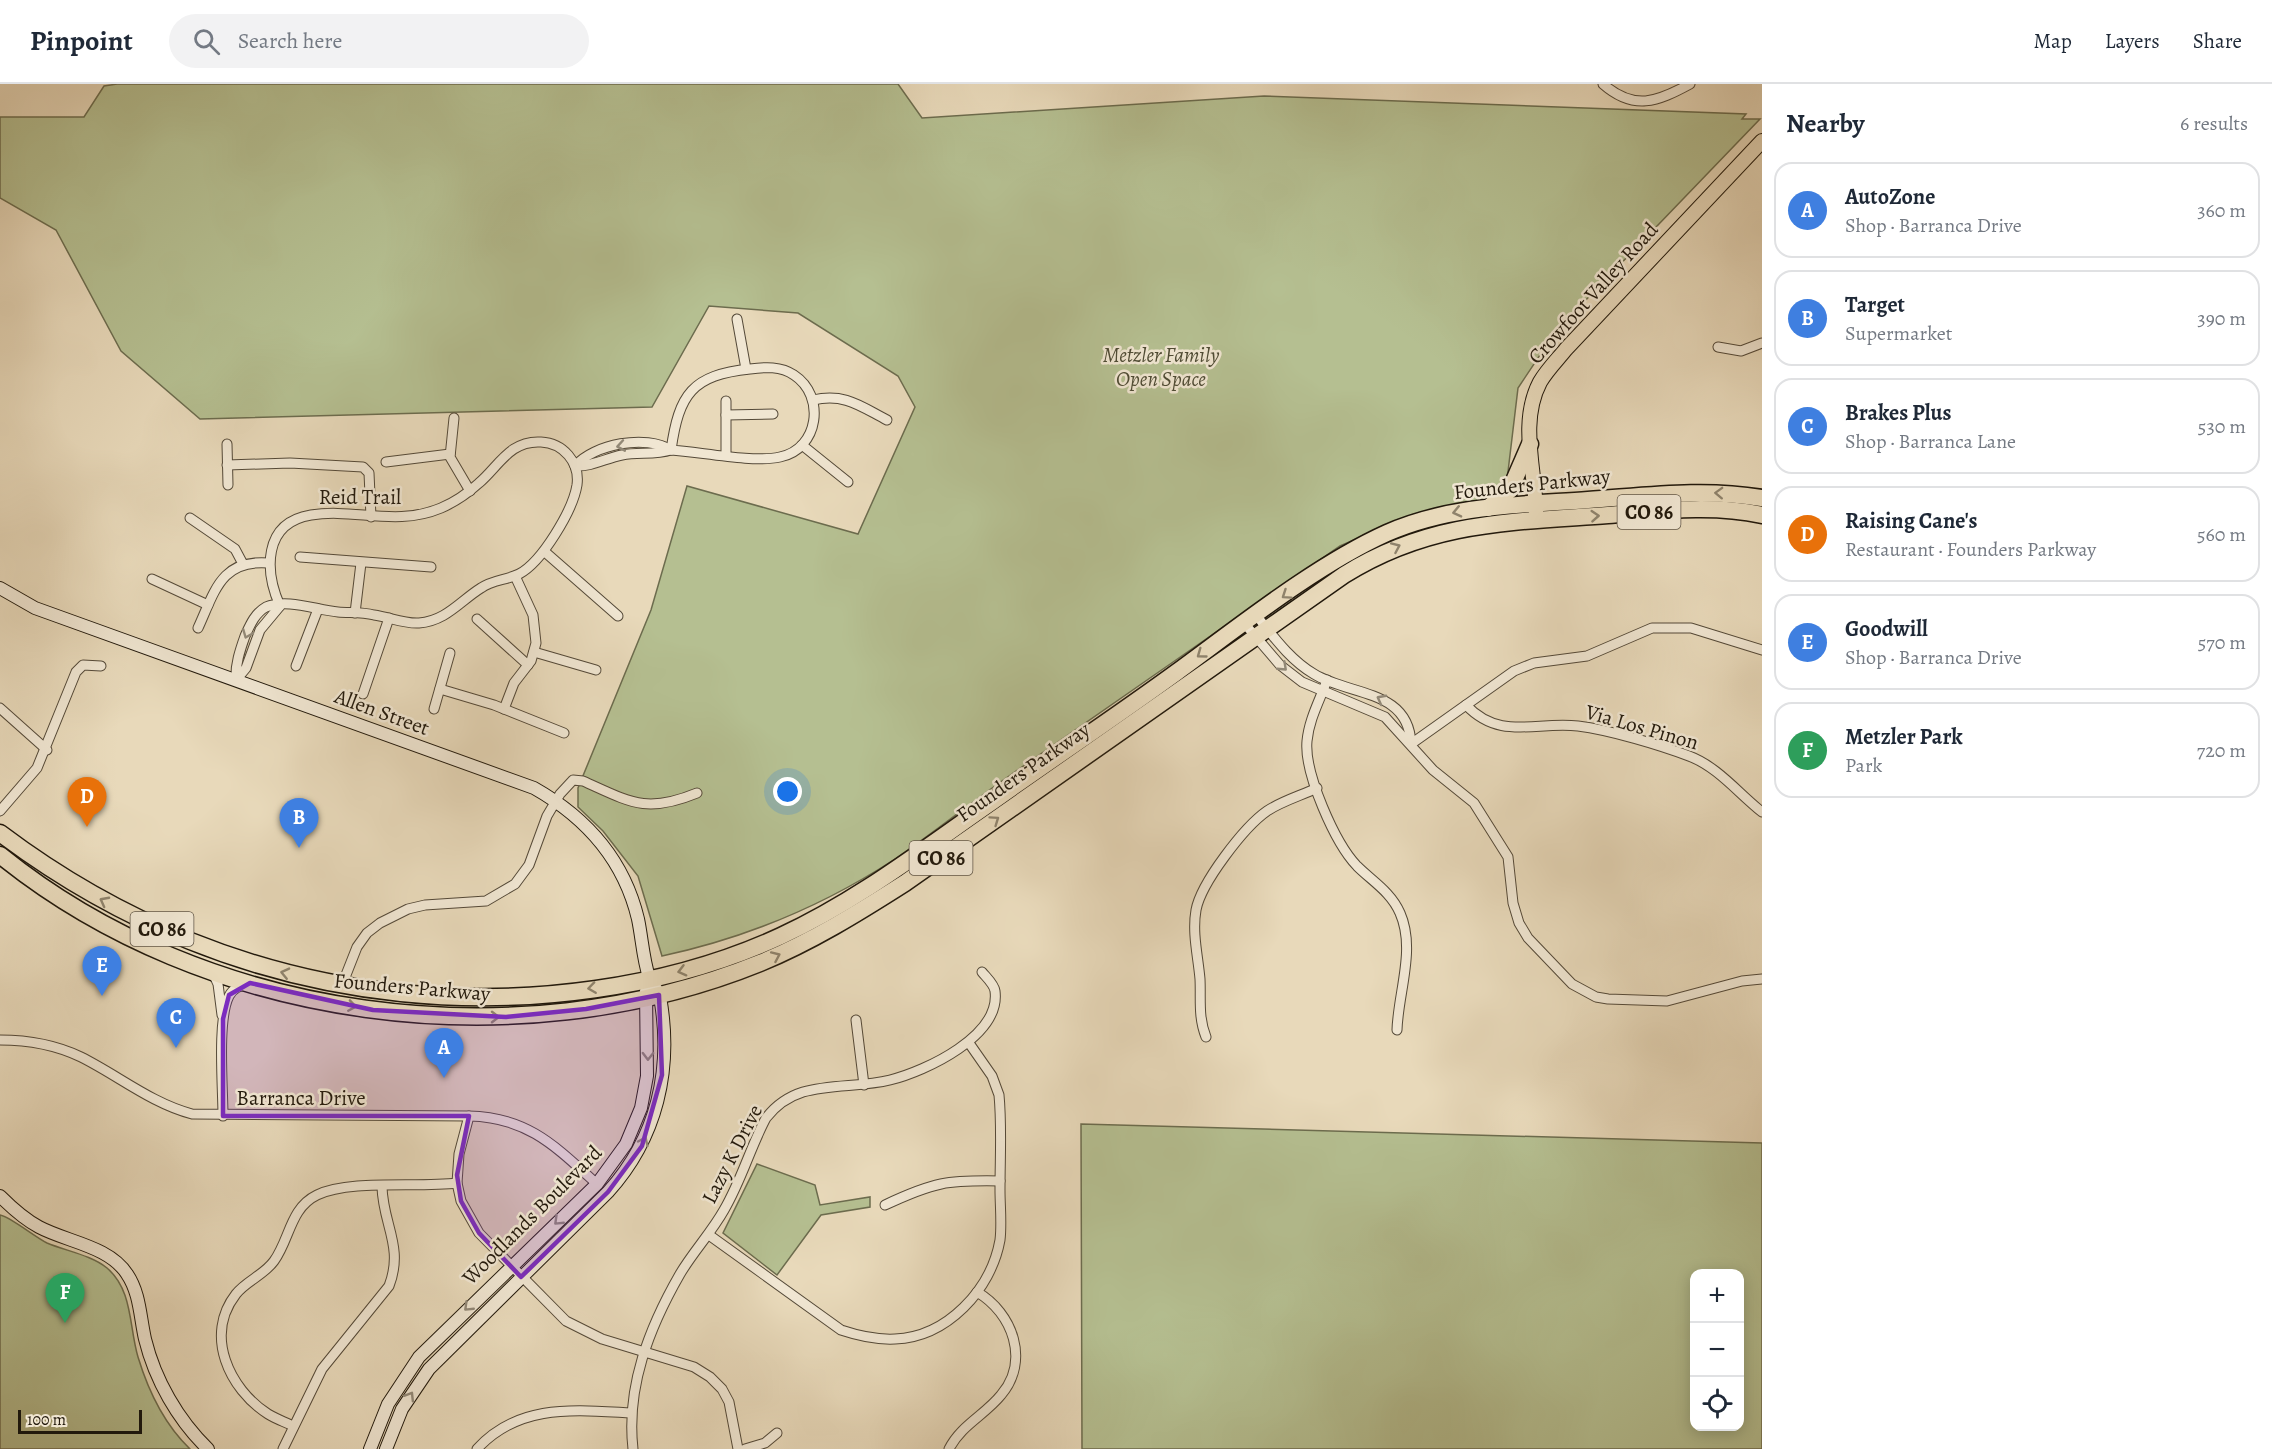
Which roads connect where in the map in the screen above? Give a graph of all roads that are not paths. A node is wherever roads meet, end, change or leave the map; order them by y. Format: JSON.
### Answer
{"nodes":[{"id":1,"x":1603,"y":84,"type":"edge"},
{"id":2,"x":1690,"y":84,"type":"edge"},
{"id":3,"x":1762,"y":141,"type":"edge"},
{"id":4,"x":736,"y":319,"type":"dead end"},
{"id":5,"x":1762,"y":343,"type":"edge"},
{"id":6,"x":1718,"y":347,"type":"dead end"},
{"id":7,"x":746,"y":369,"type":"junction"},
{"id":8,"x":726,"y":400,"type":"dead end"},
{"id":9,"x":813,"y":400,"type":"junction"},
{"id":10,"x":773,"y":414,"type":"dead end"},
{"id":11,"x":726,"y":415,"type":"junction"},
{"id":12,"x":454,"y":418,"type":"dead end"},
{"id":13,"x":887,"y":420,"type":"dead end"},
{"id":14,"x":227,"y":444,"type":"dead end"},
{"id":15,"x":1530,"y":444,"type":"junction"},
{"id":16,"x":802,"y":445,"type":"junction"},
{"id":17,"x":671,"y":450,"type":"junction"},
{"id":18,"x":450,"y":454,"type":"junction"},
{"id":19,"x":726,"y":454,"type":"junction"},
{"id":20,"x":386,"y":462,"type":"dead end"},
{"id":21,"x":227,"y":465,"type":"junction"},
{"id":22,"x":575,"y":466,"type":"junction"},
{"id":23,"x":848,"y":482,"type":"dead end"},
{"id":24,"x":228,"y":485,"type":"dead end"},
{"id":25,"x":470,"y":491,"type":"junction"},
{"id":26,"x":1762,"y":498,"type":"edge"},
{"id":27,"x":1488,"y":507,"type":"junction"},
{"id":28,"x":1536,"y":512,"type":"junction"},
{"id":29,"x":1762,"y":514,"type":"edge"},
{"id":30,"x":190,"y":518,"type":"dead end"},
{"id":31,"x":371,"y":518,"type":"junction"},
{"id":32,"x":545,"y":552,"type":"junction"},
{"id":33,"x":300,"y":557,"type":"dead end"},
{"id":34,"x":269,"y":563,"type":"junction"},
{"id":35,"x":360,"y":563,"type":"junction"},
{"id":36,"x":243,"y":564,"type":"junction"},
{"id":37,"x":430,"y":567,"type":"dead end"},
{"id":38,"x":515,"y":576,"type":"junction"},
{"id":39,"x":152,"y":579,"type":"dead end"},
{"id":40,"x":0,"y":588,"type":"edge"},
{"id":41,"x":208,"y":605,"type":"junction"},
{"id":42,"x":280,"y":606,"type":"junction"},
{"id":43,"x":318,"y":609,"type":"junction"},
{"id":44,"x":355,"y":613,"type":"junction"},
{"id":45,"x":618,"y":616,"type":"dead end"},
{"id":46,"x":389,"y":618,"type":"junction"},
{"id":47,"x":477,"y":619,"type":"dead end"},
{"id":48,"x":1250,"y":619,"type":"junction"},
{"id":49,"x":198,"y":628,"type":"dead end"},
{"id":50,"x":1261,"y":633,"type":"junction"},
{"id":51,"x":1762,"y":650,"type":"edge"},
{"id":52,"x":534,"y":652,"type":"junction"},
{"id":53,"x":450,"y":653,"type":"dead end"},
{"id":54,"x":528,"y":665,"type":"junction"},
{"id":55,"x":101,"y":666,"type":"dead end"},
{"id":56,"x":296,"y":666,"type":"dead end"},
{"id":57,"x":596,"y":670,"type":"dead end"},
{"id":58,"x":236,"y":680,"type":"junction"},
{"id":59,"x":1327,"y":680,"type":"junction"},
{"id":60,"x":440,"y":689,"type":"junction"},
{"id":61,"x":1323,"y":693,"type":"junction"},
{"id":62,"x":363,"y":694,"type":"dead end"},
{"id":63,"x":1466,"y":705,"type":"junction"},
{"id":64,"x":0,"y":708,"type":"edge"},
{"id":65,"x":434,"y":709,"type":"dead end"},
{"id":66,"x":504,"y":709,"type":"junction"},
{"id":67,"x":564,"y":733,"type":"dead end"},
{"id":68,"x":1411,"y":744,"type":"junction"},
{"id":69,"x":46,"y":750,"type":"junction"},
{"id":70,"x":1317,"y":788,"type":"junction"},
{"id":71,"x":697,"y":793,"type":"dead end"},
{"id":72,"x":557,"y":801,"type":"junction"},
{"id":73,"x":0,"y":811,"type":"edge"},
{"id":74,"x":1762,"y":812,"type":"edge"},
{"id":75,"x":0,"y":833,"type":"edge"},
{"id":76,"x":0,"y":855,"type":"edge"},
{"id":77,"x":212,"y":971,"type":"junction"},
{"id":78,"x":982,"y":972,"type":"dead end"},
{"id":79,"x":649,"y":978,"type":"junction"},
{"id":80,"x":1762,"y":979,"type":"edge"},
{"id":81,"x":250,"y":983,"type":"junction"},
{"id":82,"x":342,"y":985,"type":"junction"},
{"id":83,"x":294,"y":996,"type":"junction"},
{"id":84,"x":652,"y":996,"type":"junction"},
{"id":85,"x":223,"y":1019,"type":"junction"},
{"id":86,"x":856,"y":1020,"type":"dead end"},
{"id":87,"x":1397,"y":1030,"type":"dead end"},
{"id":88,"x":1206,"y":1037,"type":"dead end"},
{"id":89,"x":0,"y":1040,"type":"edge"},
{"id":90,"x":969,"y":1043,"type":"junction"},
{"id":91,"x":864,"y":1085,"type":"junction"},
{"id":92,"x":223,"y":1116,"type":"junction"},
{"id":93,"x":469,"y":1116,"type":"junction"},
{"id":94,"x":626,"y":1144,"type":"junction"},
{"id":95,"x":625,"y":1174,"type":"junction"},
{"id":96,"x":1000,"y":1181,"type":"junction"},
{"id":97,"x":457,"y":1184,"type":"junction"},
{"id":98,"x":597,"y":1184,"type":"junction"},
{"id":99,"x":382,"y":1187,"type":"junction"},
{"id":100,"x":1,"y":1198,"type":"edge"},
{"id":101,"x":885,"y":1205,"type":"dead end"},
{"id":102,"x":709,"y":1235,"type":"junction"},
{"id":103,"x":511,"y":1267,"type":"junction"},
{"id":104,"x":521,"y":1277,"type":"junction"},
{"id":105,"x":977,"y":1292,"type":"junction"},
{"id":106,"x":643,"y":1352,"type":"junction"},
{"id":107,"x":631,"y":1413,"type":"junction"},
{"id":108,"x":293,"y":1426,"type":"junction"},
{"id":109,"x":777,"y":1433,"type":"dead end"},
{"id":110,"x":208,"y":1449,"type":"edge"},
{"id":111,"x":283,"y":1449,"type":"edge"},
{"id":112,"x":370,"y":1449,"type":"edge"},
{"id":113,"x":386,"y":1449,"type":"edge"},
{"id":114,"x":477,"y":1449,"type":"edge"},
{"id":115,"x":633,"y":1449,"type":"edge"},
{"id":116,"x":738,"y":1449,"type":"edge"},
{"id":117,"x":745,"y":1449,"type":"edge"},
{"id":118,"x":950,"y":1449,"type":"edge"}],
"edges":[{"from":1,"to":2,"type":"street"},
{"from":3,"to":15,"type":"main road","name":"Crowfoot Valley Road"},
{"from":4,"to":7,"type":"street"},
{"from":5,"to":6,"type":"street"},
{"from":7,"to":9,"type":"street"},
{"from":7,"to":17,"type":"street"},
{"from":8,"to":11,"type":"street"},
{"from":9,"to":13,"type":"street"},
{"from":9,"to":16,"type":"street"},
{"from":10,"to":11,"type":"street"},
{"from":11,"to":19,"type":"street"},
{"from":12,"to":18,"type":"street"},
{"from":14,"to":21,"type":"street"},
{"from":15,"to":27,"type":"highway"},
{"from":15,"to":28,"type":"main road","name":"Crowfoot Valley Road"},
{"from":16,"to":19,"type":"street"},
{"from":16,"to":23,"type":"street"},
{"from":17,"to":19,"type":"street"},
{"from":17,"to":22,"type":"street"},
{"from":18,"to":20,"type":"street"},
{"from":18,"to":25,"type":"street"},
{"from":21,"to":24,"type":"street"},
{"from":21,"to":31,"type":"street"},
{"from":22,"to":25,"type":"street","name":"Reid Trail"},
{"from":22,"to":32,"type":"street"},
{"from":25,"to":31,"type":"street","name":"Reid Trail"},
{"from":26,"to":28,"type":"highway","name":"Founders Parkway","number":"CO 86","one_way":true},
{"from":27,"to":28,"type":"highway","name":"Founders Parkway","number":"CO 86"},
{"from":27,"to":48,"type":"highway","name":"Founders Parkway","number":"CO 86","one_way":true},
{"from":28,"to":29,"type":"highway","name":"Founders Parkway","number":"CO 86","one_way":true},
{"from":50,"to":28,"type":"highway","name":"Founders Parkway","number":"CO 86","one_way":true},
{"from":30,"to":36,"type":"street"},
{"from":31,"to":34,"type":"street","name":"Reid Trail"},
{"from":32,"to":38,"type":"street"},
{"from":32,"to":45,"type":"street"},
{"from":33,"to":35,"type":"street"},
{"from":34,"to":36,"type":"street"},
{"from":34,"to":42,"type":"street"},
{"from":35,"to":37,"type":"street"},
{"from":35,"to":44,"type":"street"},
{"from":36,"to":41,"type":"street"},
{"from":38,"to":46,"type":"street"},
{"from":38,"to":52,"type":"street"},
{"from":39,"to":41,"type":"street"},
{"from":40,"to":58,"type":"street","name":"Allen Street"},
{"from":41,"to":49,"type":"street"},
{"from":42,"to":43,"type":"street"},
{"from":42,"to":58,"type":"street"},
{"from":43,"to":44,"type":"street"},
{"from":43,"to":56,"type":"street"},
{"from":44,"to":46,"type":"street"},
{"from":46,"to":62,"type":"street"},
{"from":47,"to":54,"type":"street"},
{"from":48,"to":50,"type":"street"},
{"from":48,"to":50,"type":"street"},
{"from":48,"to":79,"type":"highway","name":"Founders Parkway","number":"CO 86","one_way":true},
{"from":50,"to":59,"type":"street"},
{"from":50,"to":61,"type":"street","one_way":true},
{"from":84,"to":50,"type":"highway","name":"Founders Parkway","number":"CO 86","one_way":true},
{"from":51,"to":63,"type":"street"},
{"from":52,"to":54,"type":"street"},
{"from":52,"to":57,"type":"street"},
{"from":53,"to":60,"type":"street"},
{"from":54,"to":66,"type":"street"},
{"from":55,"to":69,"type":"street"},
{"from":58,"to":72,"type":"street","name":"Allen Street"},
{"from":59,"to":61,"type":"street"},
{"from":68,"to":59,"type":"street","one_way":true},
{"from":60,"to":65,"type":"street"},
{"from":60,"to":66,"type":"street"},
{"from":61,"to":68,"type":"street"},
{"from":61,"to":70,"type":"street"},
{"from":63,"to":68,"type":"street"},
{"from":63,"to":74,"type":"street","name":"Via Los Pinon"},
{"from":64,"to":69,"type":"street"},
{"from":66,"to":67,"type":"street"},
{"from":68,"to":80,"type":"street"},
{"from":69,"to":73,"type":"street"},
{"from":70,"to":87,"type":"street"},
{"from":70,"to":88,"type":"street"},
{"from":71,"to":72,"type":"street"},
{"from":72,"to":79,"type":"street","name":"Allen Street"},
{"from":72,"to":82,"type":"street"},
{"from":82,"to":75,"type":"highway","name":"Founders Parkway","number":"CO 86","one_way":true},
{"from":76,"to":77,"type":"highway","name":"Founders Parkway","number":"CO 86"},
{"from":77,"to":81,"type":"highway","name":"Founders Parkway","number":"CO 86"},
{"from":77,"to":85,"type":"street"},
{"from":78,"to":90,"type":"street","name":"Lazy K Drive"},
{"from":79,"to":82,"type":"highway","name":"Founders Parkway","number":"CO 86","one_way":true},
{"from":79,"to":84,"type":"street","name":"Woodlands Boulevard"},
{"from":81,"to":83,"type":"highway","name":"Founders Parkway","number":"CO 86"},
{"from":81,"to":85,"type":"street"},
{"from":82,"to":83,"type":"highway"},
{"from":83,"to":84,"type":"highway","name":"Founders Parkway","number":"CO 86","one_way":true},
{"from":84,"to":94,"type":"street","name":"Woodlands Boulevard","one_way":true},
{"from":95,"to":84,"type":"street","name":"Woodlands Boulevard","one_way":true},
{"from":85,"to":92,"type":"street"},
{"from":86,"to":91,"type":"street"},
{"from":89,"to":92,"type":"street","name":"Barranca Drive"},
{"from":90,"to":91,"type":"street","name":"Lazy K Drive"},
{"from":90,"to":96,"type":"street"},
{"from":91,"to":102,"type":"street","name":"Lazy K Drive"},
{"from":92,"to":93,"type":"street","name":"Barranca Drive"},
{"from":93,"to":97,"type":"street"},
{"from":93,"to":98,"type":"street","name":"Barranca Drive"},
{"from":94,"to":95,"type":"street"},
{"from":94,"to":98,"type":"street","name":"Woodlands Boulevard"},
{"from":95,"to":104,"type":"street","name":"Woodlands Boulevard"},
{"from":96,"to":101,"type":"street"},
{"from":96,"to":105,"type":"street"},
{"from":97,"to":99,"type":"street"},
{"from":97,"to":103,"type":"street"},
{"from":98,"to":103,"type":"street","name":"Woodlands Boulevard","one_way":true},
{"from":99,"to":108,"type":"street"},
{"from":99,"to":108,"type":"street"},
{"from":100,"to":110,"type":"street"},
{"from":102,"to":105,"type":"street"},
{"from":102,"to":106,"type":"street","name":"Lazy K Drive"},
{"from":103,"to":104,"type":"street"},
{"from":103,"to":112,"type":"street","name":"Woodlands Boulevard","one_way":true},
{"from":104,"to":106,"type":"street"},
{"from":113,"to":104,"type":"street","name":"Woodlands Boulevard","one_way":true},
{"from":105,"to":118,"type":"street"},
{"from":106,"to":107,"type":"street","name":"Lazy K Drive"},
{"from":106,"to":116,"type":"street"},
{"from":107,"to":114,"type":"street"},
{"from":107,"to":115,"type":"street","name":"Lazy K Drive"},
{"from":108,"to":111,"type":"street"},
{"from":109,"to":117,"type":"street"}]}
